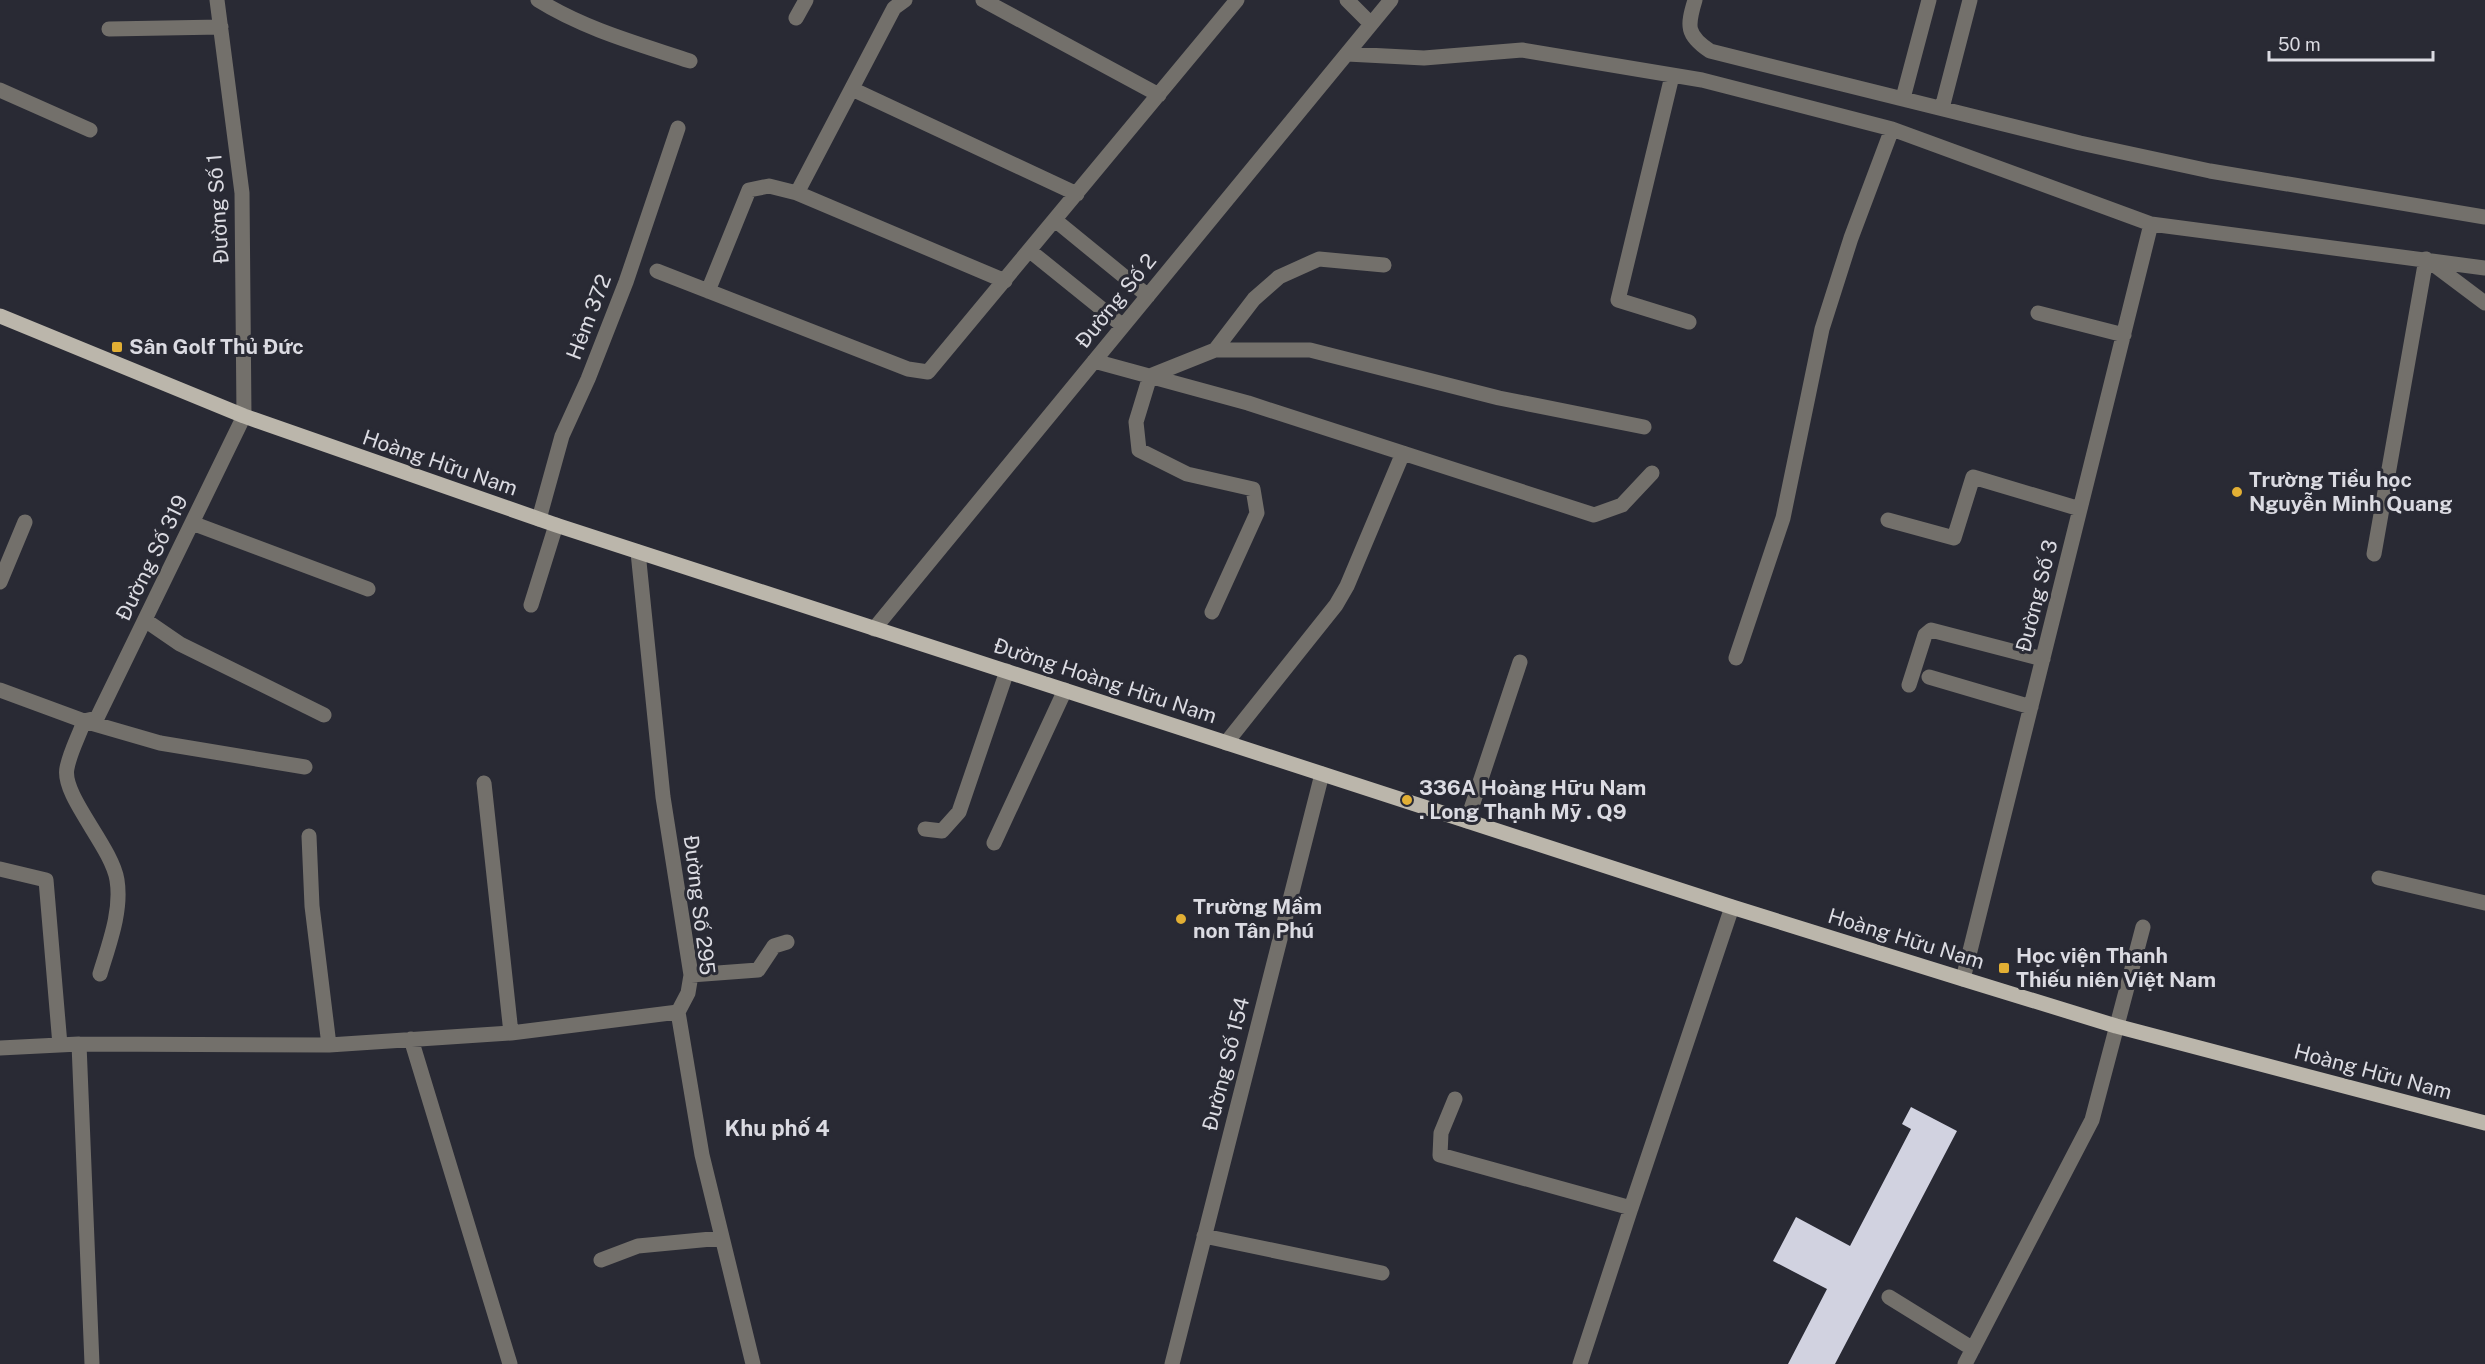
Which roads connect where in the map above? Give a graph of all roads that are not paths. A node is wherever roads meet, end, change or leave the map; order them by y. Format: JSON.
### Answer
{"nodes":[{"id":1,"x":217,"y":0,"type":"edge"},
{"id":2,"x":538,"y":0,"type":"edge"},
{"id":3,"x":806,"y":0,"type":"edge"},
{"id":4,"x":905,"y":0,"type":"edge"},
{"id":5,"x":983,"y":0,"type":"edge"},
{"id":6,"x":1237,"y":0,"type":"edge"},
{"id":7,"x":1347,"y":0,"type":"edge"},
{"id":8,"x":1391,"y":0,"type":"edge"},
{"id":9,"x":1695,"y":0,"type":"edge"},
{"id":10,"x":1929,"y":0,"type":"edge"},
{"id":11,"x":1970,"y":0,"type":"edge"},
{"id":12,"x":796,"y":18,"type":"dead end"},
{"id":13,"x":1371,"y":24,"type":"junction"},
{"id":14,"x":221,"y":27,"type":"junction"},
{"id":15,"x":109,"y":29,"type":"dead end"},
{"id":16,"x":1347,"y":54,"type":"junction"},
{"id":17,"x":690,"y":61,"type":"dead end"},
{"id":18,"x":1672,"y":76,"type":"junction"},
{"id":19,"x":852,"y":89,"type":"junction"},
{"id":20,"x":0,"y":90,"type":"edge"},
{"id":21,"x":1159,"y":95,"type":"junction"},
{"id":22,"x":1903,"y":98,"type":"junction"},
{"id":23,"x":1942,"y":108,"type":"junction"},
{"id":24,"x":678,"y":128,"type":"dead end"},
{"id":25,"x":1892,"y":129,"type":"junction"},
{"id":26,"x":90,"y":130,"type":"dead end"},
{"id":27,"x":797,"y":193,"type":"junction"},
{"id":28,"x":1077,"y":194,"type":"junction"},
{"id":29,"x":2485,"y":217,"type":"edge"},
{"id":30,"x":1055,"y":220,"type":"junction"},
{"id":31,"x":2151,"y":224,"type":"junction"},
{"id":32,"x":1030,"y":250,"type":"junction"},
{"id":33,"x":2427,"y":259,"type":"junction"},
{"id":34,"x":1384,"y":265,"type":"dead end"},
{"id":35,"x":2485,"y":268,"type":"edge"},
{"id":36,"x":657,"y":271,"type":"dead end"},
{"id":37,"x":1005,"y":281,"type":"junction"},
{"id":38,"x":708,"y":291,"type":"junction"},
{"id":39,"x":1148,"y":296,"type":"junction"},
{"id":40,"x":2485,"y":303,"type":"edge"},
{"id":41,"x":2038,"y":313,"type":"dead end"},
{"id":42,"x":0,"y":316,"type":"edge"},
{"id":43,"x":1689,"y":322,"type":"dead end"},
{"id":44,"x":1123,"y":326,"type":"junction"},
{"id":45,"x":2124,"y":335,"type":"junction"},
{"id":46,"x":1215,"y":350,"type":"junction"},
{"id":47,"x":1094,"y":361,"type":"junction"},
{"id":48,"x":1150,"y":376,"type":"junction"},
{"id":49,"x":244,"y":416,"type":"junction"},
{"id":50,"x":1644,"y":427,"type":"dead end"},
{"id":51,"x":1403,"y":453,"type":"junction"},
{"id":52,"x":1652,"y":473,"type":"dead end"},
{"id":53,"x":2080,"y":509,"type":"junction"},
{"id":54,"x":538,"y":519,"type":"junction"},
{"id":55,"x":1888,"y":520,"type":"dead end"},
{"id":56,"x":25,"y":522,"type":"dead end"},
{"id":57,"x":192,"y":523,"type":"junction"},
{"id":58,"x":556,"y":525,"type":"junction"},
{"id":59,"x":638,"y":552,"type":"junction"},
{"id":60,"x":2374,"y":554,"type":"dead end"},
{"id":61,"x":0,"y":582,"type":"edge"},
{"id":62,"x":368,"y":589,"type":"dead end"},
{"id":63,"x":531,"y":604,"type":"dead end"},
{"id":64,"x":1212,"y":612,"type":"dead end"},
{"id":65,"x":145,"y":621,"type":"junction"},
{"id":66,"x":874,"y":628,"type":"junction"},
{"id":67,"x":1736,"y":658,"type":"dead end"},
{"id":68,"x":2043,"y":659,"type":"junction"},
{"id":69,"x":1520,"y":662,"type":"dead end"},
{"id":70,"x":1007,"y":671,"type":"junction"},
{"id":71,"x":1929,"y":677,"type":"dead end"},
{"id":72,"x":1910,"y":685,"type":"dead end"},
{"id":73,"x":0,"y":690,"type":"edge"},
{"id":74,"x":1065,"y":690,"type":"junction"},
{"id":75,"x":2031,"y":707,"type":"junction"},
{"id":76,"x":324,"y":715,"type":"dead end"},
{"id":77,"x":91,"y":719,"type":"junction"},
{"id":78,"x":1226,"y":743,"type":"junction"},
{"id":79,"x":305,"y":767,"type":"dead end"},
{"id":80,"x":1322,"y":774,"type":"junction"},
{"id":81,"x":484,"y":783,"type":"dead end"},
{"id":82,"x":1467,"y":821,"type":"junction"},
{"id":83,"x":925,"y":829,"type":"dead end"},
{"id":84,"x":309,"y":836,"type":"dead end"},
{"id":85,"x":994,"y":843,"type":"dead end"},
{"id":86,"x":0,"y":869,"type":"edge"},
{"id":87,"x":2379,"y":878,"type":"dead end"},
{"id":88,"x":2485,"y":903,"type":"edge"},
{"id":89,"x":1732,"y":907,"type":"junction"},
{"id":90,"x":2143,"y":927,"type":"dead end"},
{"id":91,"x":787,"y":942,"type":"dead end"},
{"id":92,"x":100,"y":974,"type":"dead end"},
{"id":93,"x":692,"y":975,"type":"junction"},
{"id":94,"x":1963,"y":979,"type":"junction"},
{"id":95,"x":678,"y":1012,"type":"junction"},
{"id":96,"x":2116,"y":1026,"type":"junction"},
{"id":97,"x":511,"y":1033,"type":"junction"},
{"id":98,"x":411,"y":1039,"type":"junction"},
{"id":99,"x":79,"y":1044,"type":"junction"},
{"id":100,"x":60,"y":1045,"type":"junction"},
{"id":101,"x":329,"y":1045,"type":"junction"},
{"id":102,"x":0,"y":1047,"type":"edge"},
{"id":103,"x":1455,"y":1099,"type":"dead end"},
{"id":104,"x":2485,"y":1123,"type":"edge"},
{"id":105,"x":1631,"y":1208,"type":"junction"},
{"id":106,"x":1204,"y":1236,"type":"junction"},
{"id":107,"x":722,"y":1238,"type":"junction"},
{"id":108,"x":601,"y":1260,"type":"dead end"},
{"id":109,"x":1382,"y":1273,"type":"dead end"},
{"id":110,"x":1889,"y":1297,"type":"dead end"},
{"id":111,"x":1973,"y":1349,"type":"junction"},
{"id":112,"x":92,"y":1364,"type":"edge"},
{"id":113,"x":510,"y":1364,"type":"edge"},
{"id":114,"x":753,"y":1364,"type":"edge"},
{"id":115,"x":1172,"y":1364,"type":"edge"},
{"id":116,"x":1580,"y":1364,"type":"edge"},
{"id":117,"x":1965,"y":1364,"type":"edge"}],
"edges":[{"from":1,"to":14,"type":"street","name":"Đường Số 1"},
{"from":2,"to":17,"type":"street"},
{"from":3,"to":12,"type":"street"},
{"from":4,"to":19,"type":"street"},
{"from":5,"to":21,"type":"street"},
{"from":6,"to":21,"type":"street"},
{"from":7,"to":13,"type":"street"},
{"from":8,"to":13,"type":"street","name":"Đường Số 2"},
{"from":9,"to":22,"type":"street"},
{"from":10,"to":22,"type":"street"},
{"from":11,"to":23,"type":"street"},
{"from":13,"to":16,"type":"street","name":"Đường Số 2"},
{"from":14,"to":15,"type":"street"},
{"from":14,"to":49,"type":"street","name":"Đường Số 1"},
{"from":16,"to":18,"type":"street"},
{"from":16,"to":39,"type":"street","name":"Đường Số 2"},
{"from":18,"to":25,"type":"street"},
{"from":18,"to":43,"type":"street"},
{"from":19,"to":27,"type":"street"},
{"from":19,"to":28,"type":"street"},
{"from":20,"to":26,"type":"street"},
{"from":21,"to":28,"type":"street"},
{"from":22,"to":23,"type":"street"},
{"from":23,"to":29,"type":"street"},
{"from":24,"to":54,"type":"street","name":"Hẻm 372"},
{"from":25,"to":31,"type":"street"},
{"from":25,"to":67,"type":"street"},
{"from":27,"to":37,"type":"street"},
{"from":27,"to":38,"type":"street"},
{"from":28,"to":30,"type":"street"},
{"from":30,"to":32,"type":"street"},
{"from":30,"to":39,"type":"street"},
{"from":31,"to":33,"type":"street"},
{"from":31,"to":45,"type":"street","name":"Đường Số 3"},
{"from":32,"to":37,"type":"street"},
{"from":32,"to":44,"type":"street"},
{"from":33,"to":35,"type":"street"},
{"from":33,"to":40,"type":"street"},
{"from":33,"to":60,"type":"street"},
{"from":34,"to":46,"type":"street"},
{"from":36,"to":38,"type":"street"},
{"from":37,"to":38,"type":"street"},
{"from":39,"to":44,"type":"street","name":"Đường Số 2"},
{"from":41,"to":45,"type":"street"},
{"from":42,"to":49,"type":"main road","name":"Hoàng Hữu Nam"},
{"from":44,"to":47,"type":"street","name":"Đường Số 2"},
{"from":45,"to":53,"type":"street","name":"Đường Số 3"},
{"from":46,"to":48,"type":"street"},
{"from":46,"to":50,"type":"street"},
{"from":47,"to":48,"type":"street"},
{"from":47,"to":66,"type":"street","name":"Đường Số 2"},
{"from":48,"to":51,"type":"street"},
{"from":48,"to":64,"type":"street"},
{"from":49,"to":54,"type":"main road","name":"Hoàng Hữu Nam"},
{"from":49,"to":57,"type":"street","name":"Đường Số 319"},
{"from":51,"to":52,"type":"street"},
{"from":51,"to":78,"type":"street"},
{"from":53,"to":55,"type":"street"},
{"from":53,"to":68,"type":"street","name":"Đường Số 3"},
{"from":54,"to":58,"type":"main road","name":"Hoàng Hữu Nam"},
{"from":56,"to":61,"type":"street"},
{"from":57,"to":62,"type":"street"},
{"from":57,"to":65,"type":"street","name":"Đường Số 319"},
{"from":58,"to":59,"type":"main road","name":"Hoàng Hữu Nam"},
{"from":58,"to":63,"type":"street"},
{"from":59,"to":66,"type":"main road","name":"Hoàng Hữu Nam"},
{"from":59,"to":93,"type":"street","name":"Đường Số 295"},
{"from":65,"to":76,"type":"street"},
{"from":65,"to":77,"type":"street","name":"Đường Số 319"},
{"from":66,"to":70,"type":"main road","name":"Đường Hoàng Hữu Nam"},
{"from":68,"to":72,"type":"street"},
{"from":68,"to":75,"type":"street","name":"Đường Số 3"},
{"from":69,"to":82,"type":"street"},
{"from":70,"to":74,"type":"main road","name":"Đường Hoàng Hữu Nam"},
{"from":70,"to":83,"type":"street"},
{"from":71,"to":75,"type":"street"},
{"from":73,"to":77,"type":"street"},
{"from":74,"to":78,"type":"main road","name":"Đường Hoàng Hữu Nam"},
{"from":74,"to":85,"type":"street"},
{"from":75,"to":94,"type":"street","name":"Đường Số 3"},
{"from":77,"to":79,"type":"street"},
{"from":77,"to":92,"type":"street","name":"Đường Số 319"},
{"from":78,"to":80,"type":"main road","name":"Đường Hoàng Hữu Nam"},
{"from":80,"to":82,"type":"main road","name":"Hoàng Hữu Nam"},
{"from":80,"to":106,"type":"street","name":"Đường Số 154"},
{"from":81,"to":97,"type":"street"},
{"from":82,"to":89,"type":"main road","name":"Hoàng Hữu Nam"},
{"from":84,"to":101,"type":"street"},
{"from":86,"to":100,"type":"street"},
{"from":87,"to":88,"type":"street"},
{"from":89,"to":94,"type":"main road","name":"Hoàng Hữu Nam"},
{"from":89,"to":105,"type":"street"},
{"from":90,"to":96,"type":"street"},
{"from":91,"to":93,"type":"street"},
{"from":93,"to":95,"type":"street","name":"Đường Số 295"},
{"from":94,"to":96,"type":"main road","name":"Hoàng Hữu Nam"},
{"from":95,"to":97,"type":"street"},
{"from":95,"to":107,"type":"street"},
{"from":96,"to":104,"type":"main road","name":"Hoàng Hữu Nam"},
{"from":96,"to":111,"type":"street"},
{"from":97,"to":98,"type":"street"},
{"from":98,"to":101,"type":"street"},
{"from":98,"to":113,"type":"street"},
{"from":99,"to":100,"type":"street"},
{"from":99,"to":101,"type":"street"},
{"from":99,"to":112,"type":"street"},
{"from":100,"to":102,"type":"street"},
{"from":103,"to":105,"type":"street"},
{"from":105,"to":116,"type":"street"},
{"from":106,"to":109,"type":"street"},
{"from":106,"to":115,"type":"street","name":"Đường Số 154"},
{"from":107,"to":108,"type":"street"},
{"from":107,"to":114,"type":"street"},
{"from":110,"to":111,"type":"street"},
{"from":111,"to":117,"type":"street"}]}
